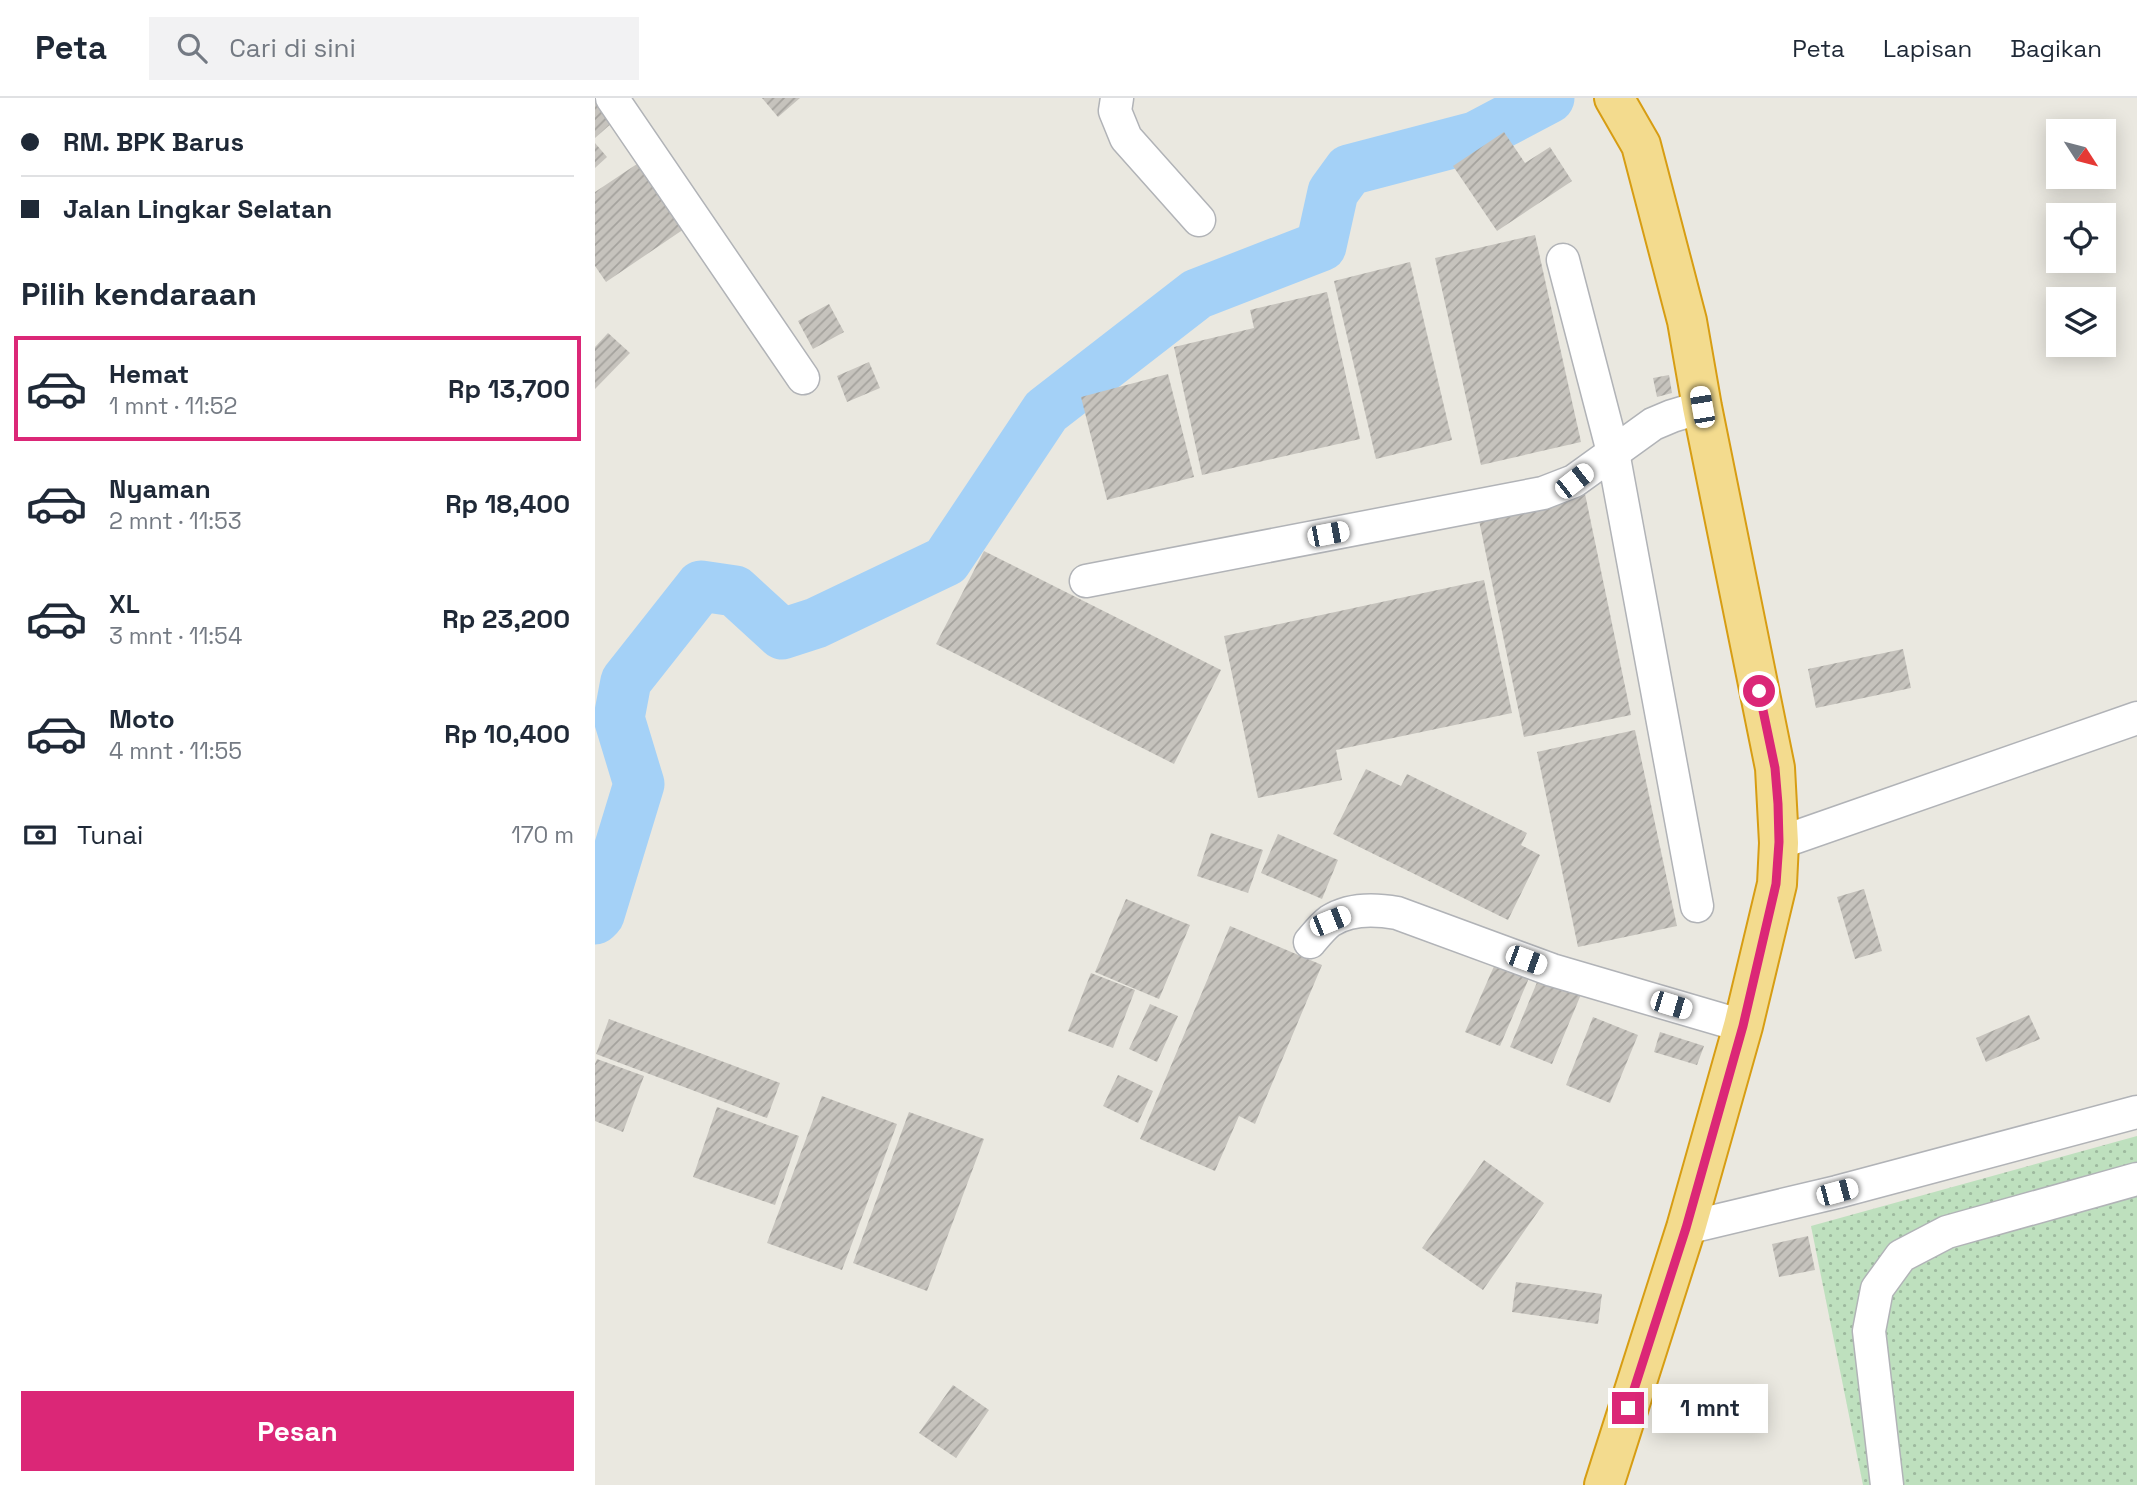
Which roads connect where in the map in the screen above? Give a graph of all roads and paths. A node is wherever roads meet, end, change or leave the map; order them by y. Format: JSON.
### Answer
{"nodes":[{"id":1,"x":612,"y":98,"type":"edge"},
{"id":2,"x":1117,"y":98,"type":"edge"},
{"id":3,"x":1614,"y":98,"type":"edge"},
{"id":4,"x":1199,"y":220,"type":"dead end"},
{"id":5,"x":1563,"y":260,"type":"dead end"},
{"id":6,"x":803,"y":379,"type":"dead end"},
{"id":7,"x":1702,"y":407,"type":"junction"},
{"id":8,"x":1613,"y":452,"type":"junction"},
{"id":9,"x":1086,"y":581,"type":"dead end"},
{"id":10,"x":2137,"y":718,"type":"edge"},
{"id":11,"x":1779,"y":842,"type":"junction"},
{"id":12,"x":1697,"y":906,"type":"dead end"},
{"id":13,"x":1310,"y":942,"type":"dead end"},
{"id":14,"x":1743,"y":1026,"type":"junction"},
{"id":15,"x":2137,"y":1112,"type":"edge"},
{"id":16,"x":2137,"y":1179,"type":"edge"},
{"id":17,"x":1686,"y":1228,"type":"junction"},
{"id":18,"x":1604,"y":1485,"type":"edge"},
{"id":19,"x":1887,"y":1485,"type":"edge"}],
"edges":[{"from":1,"to":6,"type":"street"},
{"from":2,"to":4,"type":"street"},
{"from":3,"to":7,"type":"highway"},
{"from":5,"to":8,"type":"street"},
{"from":7,"to":8,"type":"street"},
{"from":7,"to":11,"type":"highway"},
{"from":8,"to":9,"type":"street"},
{"from":8,"to":12,"type":"street"},
{"from":10,"to":11,"type":"street"},
{"from":11,"to":14,"type":"highway"},
{"from":13,"to":14,"type":"street"},
{"from":14,"to":17,"type":"highway"},
{"from":15,"to":17,"type":"street"},
{"from":16,"to":19,"type":"street"},
{"from":17,"to":18,"type":"highway"}]}
